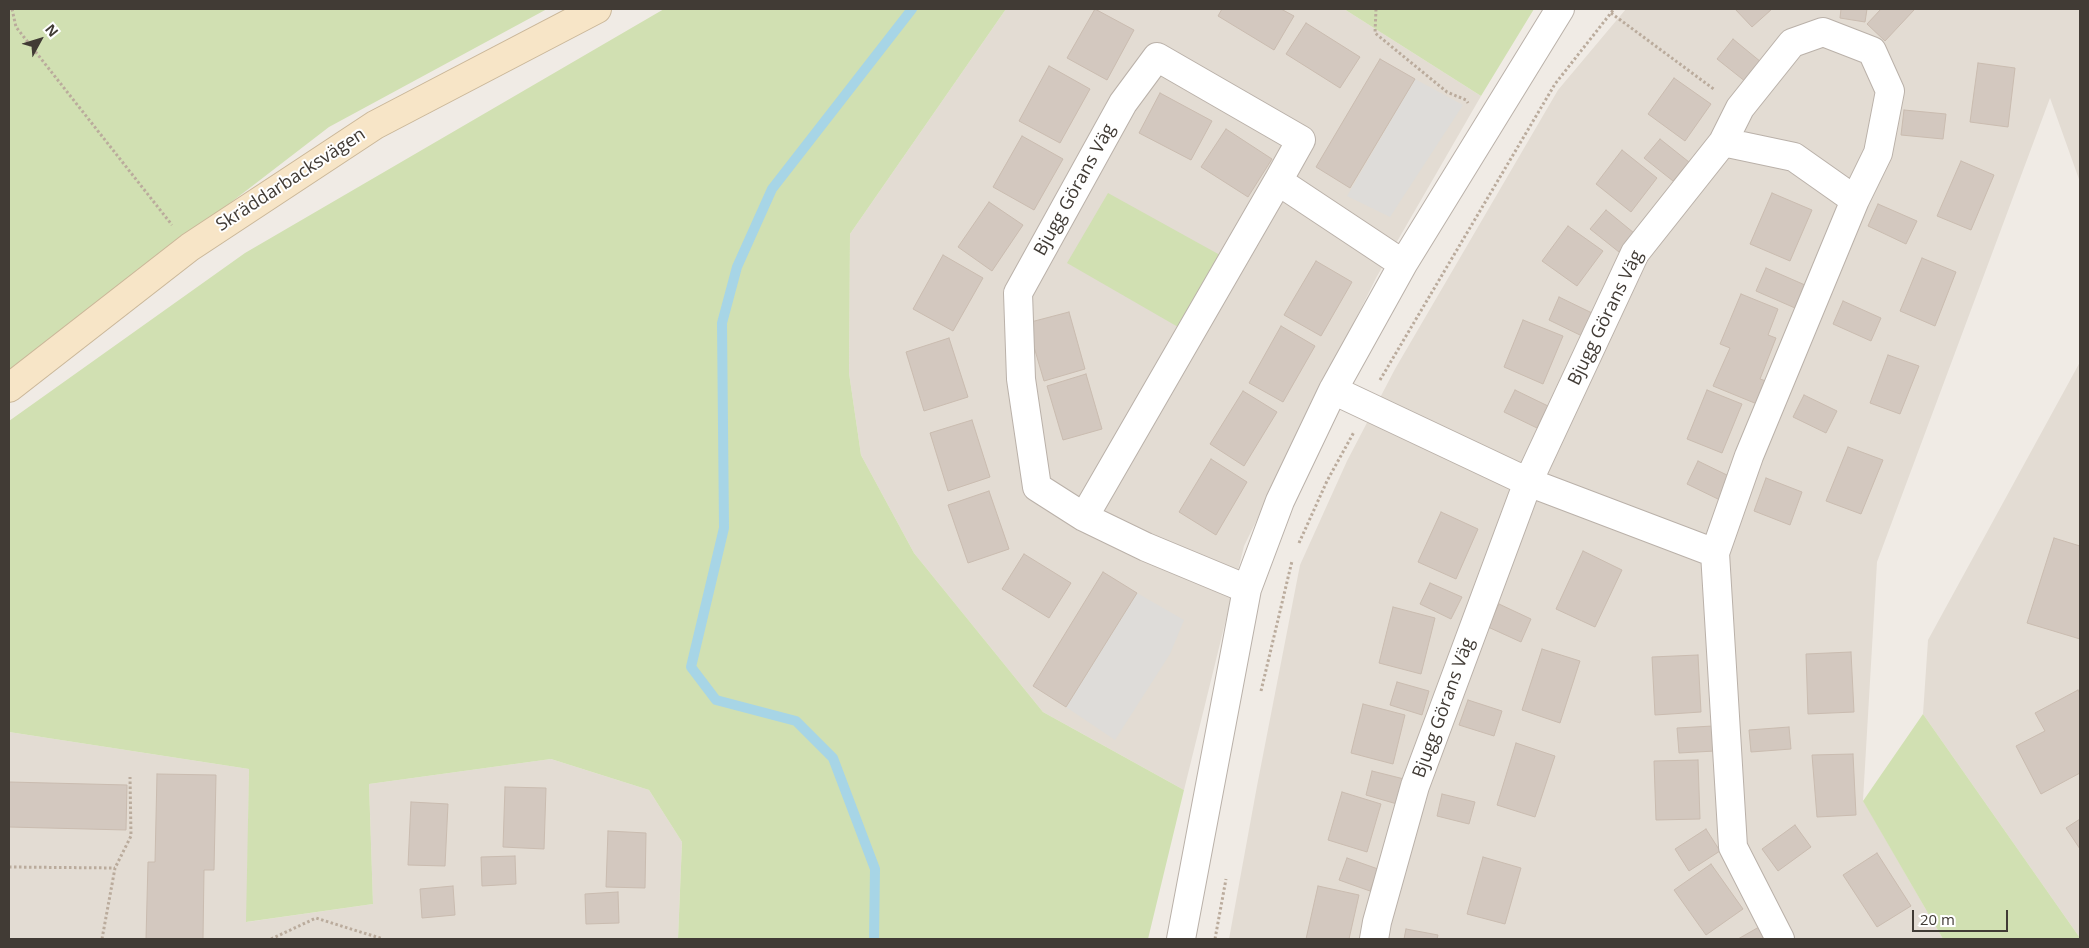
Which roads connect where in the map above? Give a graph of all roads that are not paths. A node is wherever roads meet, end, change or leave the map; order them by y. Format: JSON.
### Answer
{"nodes":[{"id":1,"x":597,"y":9,"type":"edge"},
{"id":2,"x":1560,"y":9,"type":"edge"},
{"id":3,"x":1723,"y":142,"type":"junction"},
{"id":4,"x":1278,"y":181,"type":"junction"},
{"id":5,"x":1855,"y":200,"type":"junction"},
{"id":6,"x":1403,"y":264,"type":"junction"},
{"id":7,"x":9,"y":388,"type":"edge"},
{"id":8,"x":1334,"y":390,"type":"junction"},
{"id":9,"x":1528,"y":482,"type":"junction"},
{"id":10,"x":1084,"y":517,"type":"junction"},
{"id":11,"x":1714,"y":552,"type":"junction"},
{"id":12,"x":1247,"y":589,"type":"junction"},
{"id":13,"x":1181,"y":939,"type":"edge"},
{"id":14,"x":1374,"y":939,"type":"edge"},
{"id":15,"x":1780,"y":939,"type":"edge"}],
"edges":[{"from":1,"to":7,"type":"street","name":"Skräddarbacksvägen"},
{"from":2,"to":6,"type":"street"},
{"from":3,"to":5,"type":"street"},
{"from":3,"to":5,"type":"street","name":"Bjugg Görans Väg"},
{"from":3,"to":9,"type":"street","name":"Bjugg Görans Väg"},
{"from":4,"to":6,"type":"street"},
{"from":4,"to":10,"type":"street","name":"Bjugg Görans Väg"},
{"from":4,"to":10,"type":"street","name":"Bjugg Görans Väg"},
{"from":5,"to":11,"type":"street","name":"Bjugg Görans Väg"},
{"from":6,"to":8,"type":"street"},
{"from":8,"to":9,"type":"street"},
{"from":8,"to":12,"type":"street"},
{"from":9,"to":11,"type":"street"},
{"from":9,"to":14,"type":"street","name":"Bjugg Görans Väg"},
{"from":10,"to":12,"type":"street","name":"Bjugg Görans Väg"},
{"from":11,"to":15,"type":"street","name":"Bjugg Görans Väg"},
{"from":12,"to":13,"type":"street"}]}
